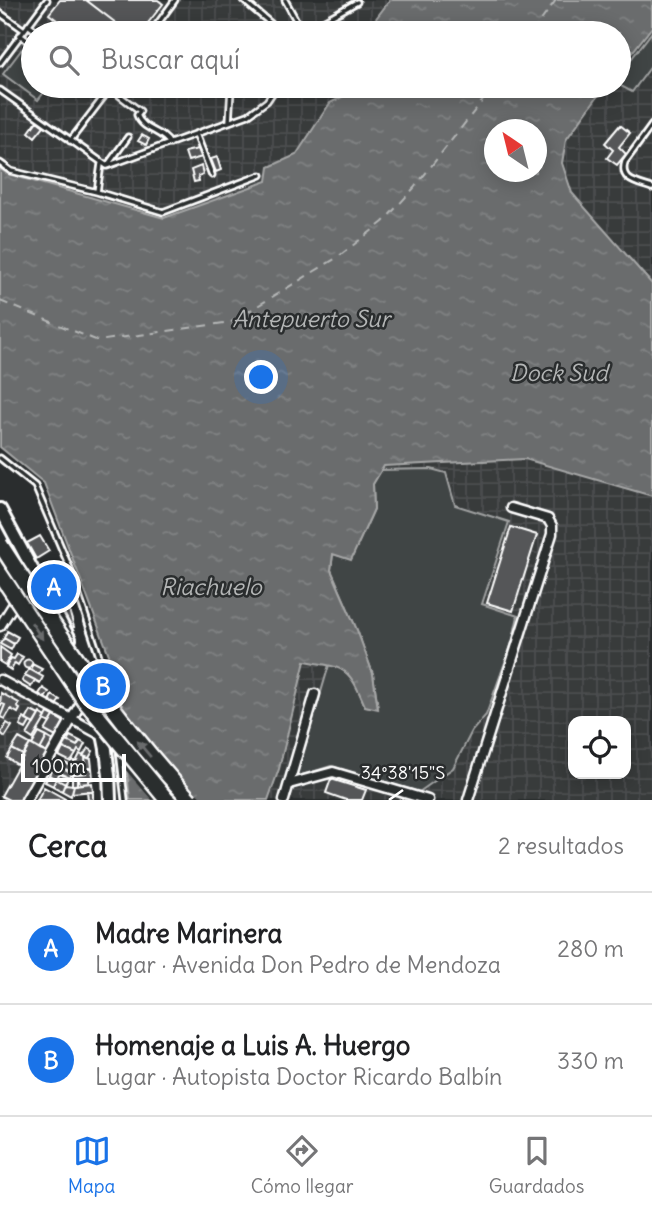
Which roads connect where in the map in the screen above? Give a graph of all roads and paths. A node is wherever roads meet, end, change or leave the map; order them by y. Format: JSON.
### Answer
{"nodes":[{"id":1,"x":47,"y":0,"type":"edge"},
{"id":2,"x":175,"y":0,"type":"edge"},
{"id":3,"x":243,"y":0,"type":"edge"},
{"id":4,"x":285,"y":0,"type":"edge"},
{"id":5,"x":357,"y":2,"type":"dead end"},
{"id":6,"x":0,"y":13,"type":"edge"},
{"id":7,"x":31,"y":21,"type":"edge"},
{"id":8,"x":160,"y":21,"type":"edge"},
{"id":9,"x":268,"y":21,"type":"edge"},
{"id":10,"x":296,"y":21,"type":"edge"},
{"id":11,"x":323,"y":21,"type":"edge"},
{"id":12,"x":21,"y":28,"type":"edge"},
{"id":13,"x":20,"y":35,"type":"edge"},
{"id":14,"x":0,"y":63,"type":"edge"},
{"id":15,"x":0,"y":90,"type":"edge"},
{"id":16,"x":103,"y":98,"type":"edge"},
{"id":17,"x":124,"y":98,"type":"edge"},
{"id":18,"x":230,"y":98,"type":"edge"},
{"id":19,"x":269,"y":98,"type":"edge"},
{"id":20,"x":229,"y":122,"type":"junction"},
{"id":21,"x":652,"y":125,"type":"edge"},
{"id":22,"x":196,"y":134,"type":"junction"},
{"id":23,"x":128,"y":137,"type":"dead end"},
{"id":24,"x":70,"y":141,"type":"junction"},
{"id":25,"x":170,"y":144,"type":"junction"},
{"id":26,"x":0,"y":163,"type":"edge"},
{"id":27,"x":101,"y":164,"type":"junction"},
{"id":28,"x":107,"y":166,"type":"junction"},
{"id":29,"x":212,"y":175,"type":"dead end"},
{"id":30,"x":261,"y":175,"type":"dead end"},
{"id":31,"x":652,"y":188,"type":"edge"},
{"id":32,"x":97,"y":192,"type":"junction"},
{"id":33,"x":0,"y":457,"type":"edge"},
{"id":34,"x":511,"y":508,"type":"dead end"},
{"id":35,"x":0,"y":509,"type":"edge"},
{"id":36,"x":0,"y":547,"type":"edge"},
{"id":37,"x":35,"y":571,"type":"junction"},
{"id":38,"x":0,"y":574,"type":"edge"},
{"id":39,"x":24,"y":588,"type":"junction"},
{"id":40,"x":0,"y":626,"type":"edge"},
{"id":41,"x":0,"y":680,"type":"edge"},
{"id":42,"x":90,"y":687,"type":"junction"},
{"id":43,"x":315,"y":694,"type":"dead end"},
{"id":44,"x":72,"y":720,"type":"junction"},
{"id":45,"x":116,"y":720,"type":"dead end"},
{"id":46,"x":117,"y":734,"type":"dead end"},
{"id":47,"x":103,"y":736,"type":"junction"},
{"id":48,"x":289,"y":784,"type":"junction"},
{"id":49,"x":26,"y":800,"type":"edge"},
{"id":50,"x":110,"y":800,"type":"edge"},
{"id":51,"x":125,"y":800,"type":"edge"},
{"id":52,"x":167,"y":800,"type":"edge"},
{"id":53,"x":190,"y":800,"type":"edge"},
{"id":54,"x":284,"y":800,"type":"edge"},
{"id":55,"x":428,"y":800,"type":"edge"},
{"id":56,"x":468,"y":800,"type":"edge"}],
"edges":[{"from":1,"to":7,"type":"lane"},
{"from":2,"to":8,"type":"lane"},
{"from":3,"to":9,"type":"lane"},
{"from":4,"to":10,"type":"lane"},
{"from":5,"to":11,"type":"lane"},
{"from":6,"to":12,"type":"lane"},
{"from":13,"to":14,"type":"lane"},
{"from":15,"to":24,"type":"lane"},
{"from":16,"to":24,"type":"lane"},
{"from":17,"to":25,"type":"lane"},
{"from":18,"to":20,"type":"lane"},
{"from":19,"to":20,"type":"lane"},
{"from":20,"to":22,"type":"lane"},
{"from":21,"to":31,"type":"lane"},
{"from":22,"to":25,"type":"lane"},
{"from":22,"to":29,"type":"lane"},
{"from":23,"to":28,"type":"lane"},
{"from":24,"to":27,"type":"lane"},
{"from":25,"to":28,"type":"lane"},
{"from":26,"to":32,"type":"lane"},
{"from":27,"to":28,"type":"lane"},
{"from":27,"to":32,"type":"lane"},
{"from":30,"to":32,"type":"lane"},
{"from":33,"to":45,"type":"lane"},
{"from":34,"to":56,"type":"street"},
{"from":35,"to":37,"type":"main road"},
{"from":36,"to":39,"type":"main road"},
{"from":53,"to":36,"type":"highway","one_way":true,"bridge":true},
{"from":37,"to":39,"type":"street"},
{"from":37,"to":42,"type":"main road"},
{"from":38,"to":52,"type":"highway","one_way":true,"bridge":true},
{"from":39,"to":40,"type":"street"},
{"from":39,"to":42,"type":"main road"},
{"from":41,"to":44,"type":"street"},
{"from":42,"to":44,"type":"street"},
{"from":42,"to":47,"type":"main road"},
{"from":43,"to":48,"type":"street"},
{"from":44,"to":47,"type":"street"},
{"from":44,"to":49,"type":"street"},
{"from":46,"to":51,"type":"lane"},
{"from":47,"to":50,"type":"main road"},
{"from":48,"to":54,"type":"street"},
{"from":48,"to":55,"type":"street"}]}
